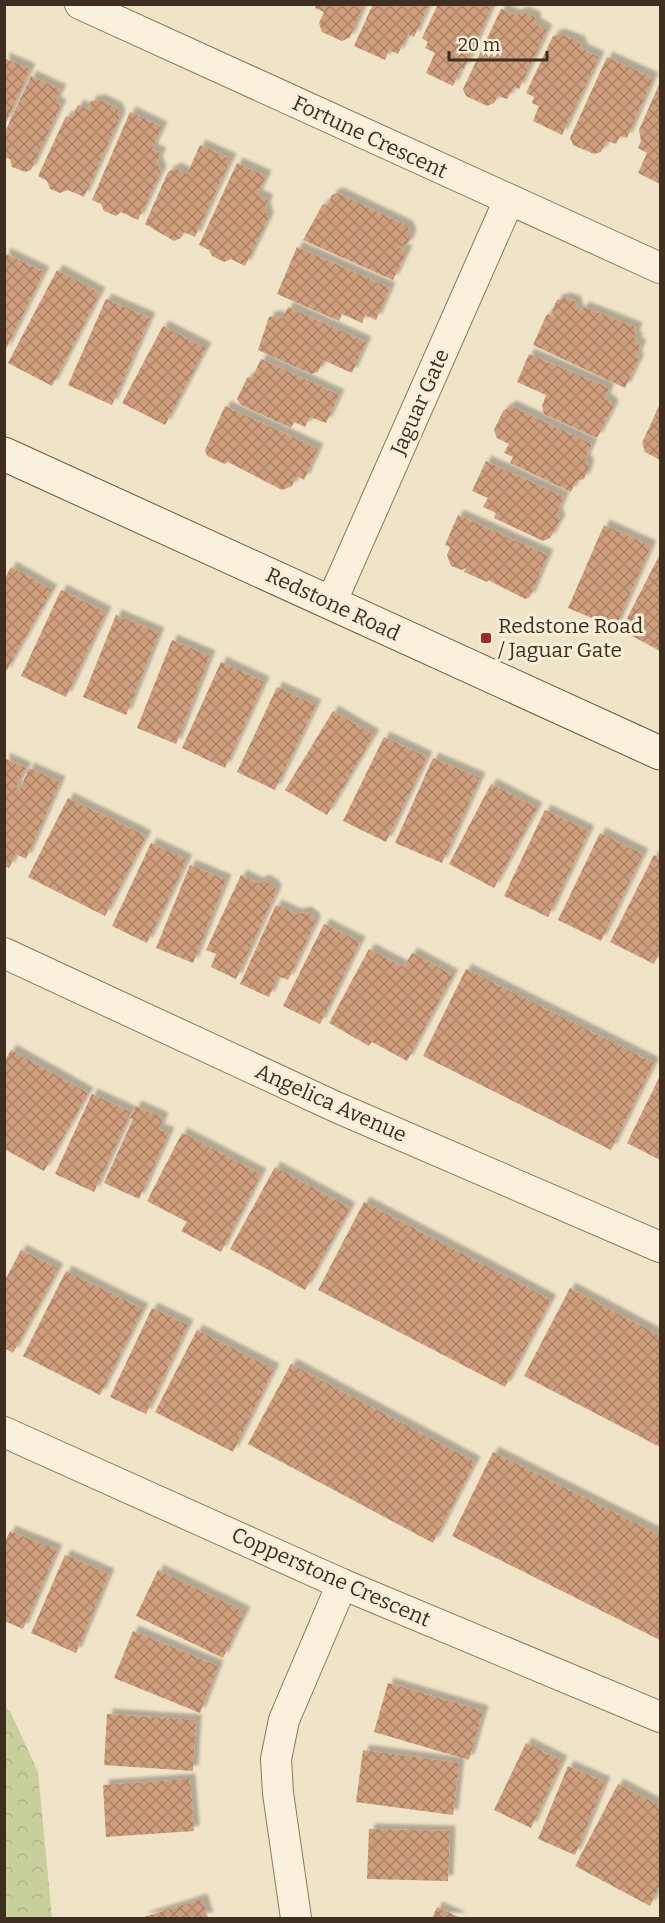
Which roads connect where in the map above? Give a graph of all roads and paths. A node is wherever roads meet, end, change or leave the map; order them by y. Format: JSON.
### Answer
{"nodes":[{"id":1,"x":80,"y":4,"type":"edge"},
{"id":2,"x":509,"y":201,"type":"junction"},
{"id":3,"x":660,"y":268,"type":"edge"},
{"id":4,"x":4,"y":454,"type":"edge"},
{"id":5,"x":331,"y":603,"type":"junction"},
{"id":6,"x":660,"y":753,"type":"edge"},
{"id":7,"x":4,"y":953,"type":"edge"},
{"id":8,"x":660,"y":1247,"type":"edge"},
{"id":9,"x":4,"y":1432,"type":"edge"},
{"id":10,"x":342,"y":1584,"type":"junction"},
{"id":11,"x":660,"y":1717,"type":"edge"},
{"id":12,"x":296,"y":1918,"type":"edge"}],
"edges":[{"from":1,"to":2,"type":"street","name":"Fortune Crescent"},
{"from":2,"to":3,"type":"street","name":"Fortune Crescent"},
{"from":2,"to":5,"type":"street","name":"Jaguar Gate"},
{"from":4,"to":5,"type":"street","name":"Redstone Road"},
{"from":5,"to":6,"type":"street","name":"Redstone Road"},
{"from":7,"to":8,"type":"street","name":"Angelica Avenue"},
{"from":9,"to":10,"type":"street","name":"Copperstone Crescent"},
{"from":10,"to":11,"type":"street","name":"Copperstone Crescent"},
{"from":10,"to":12,"type":"street"}]}
